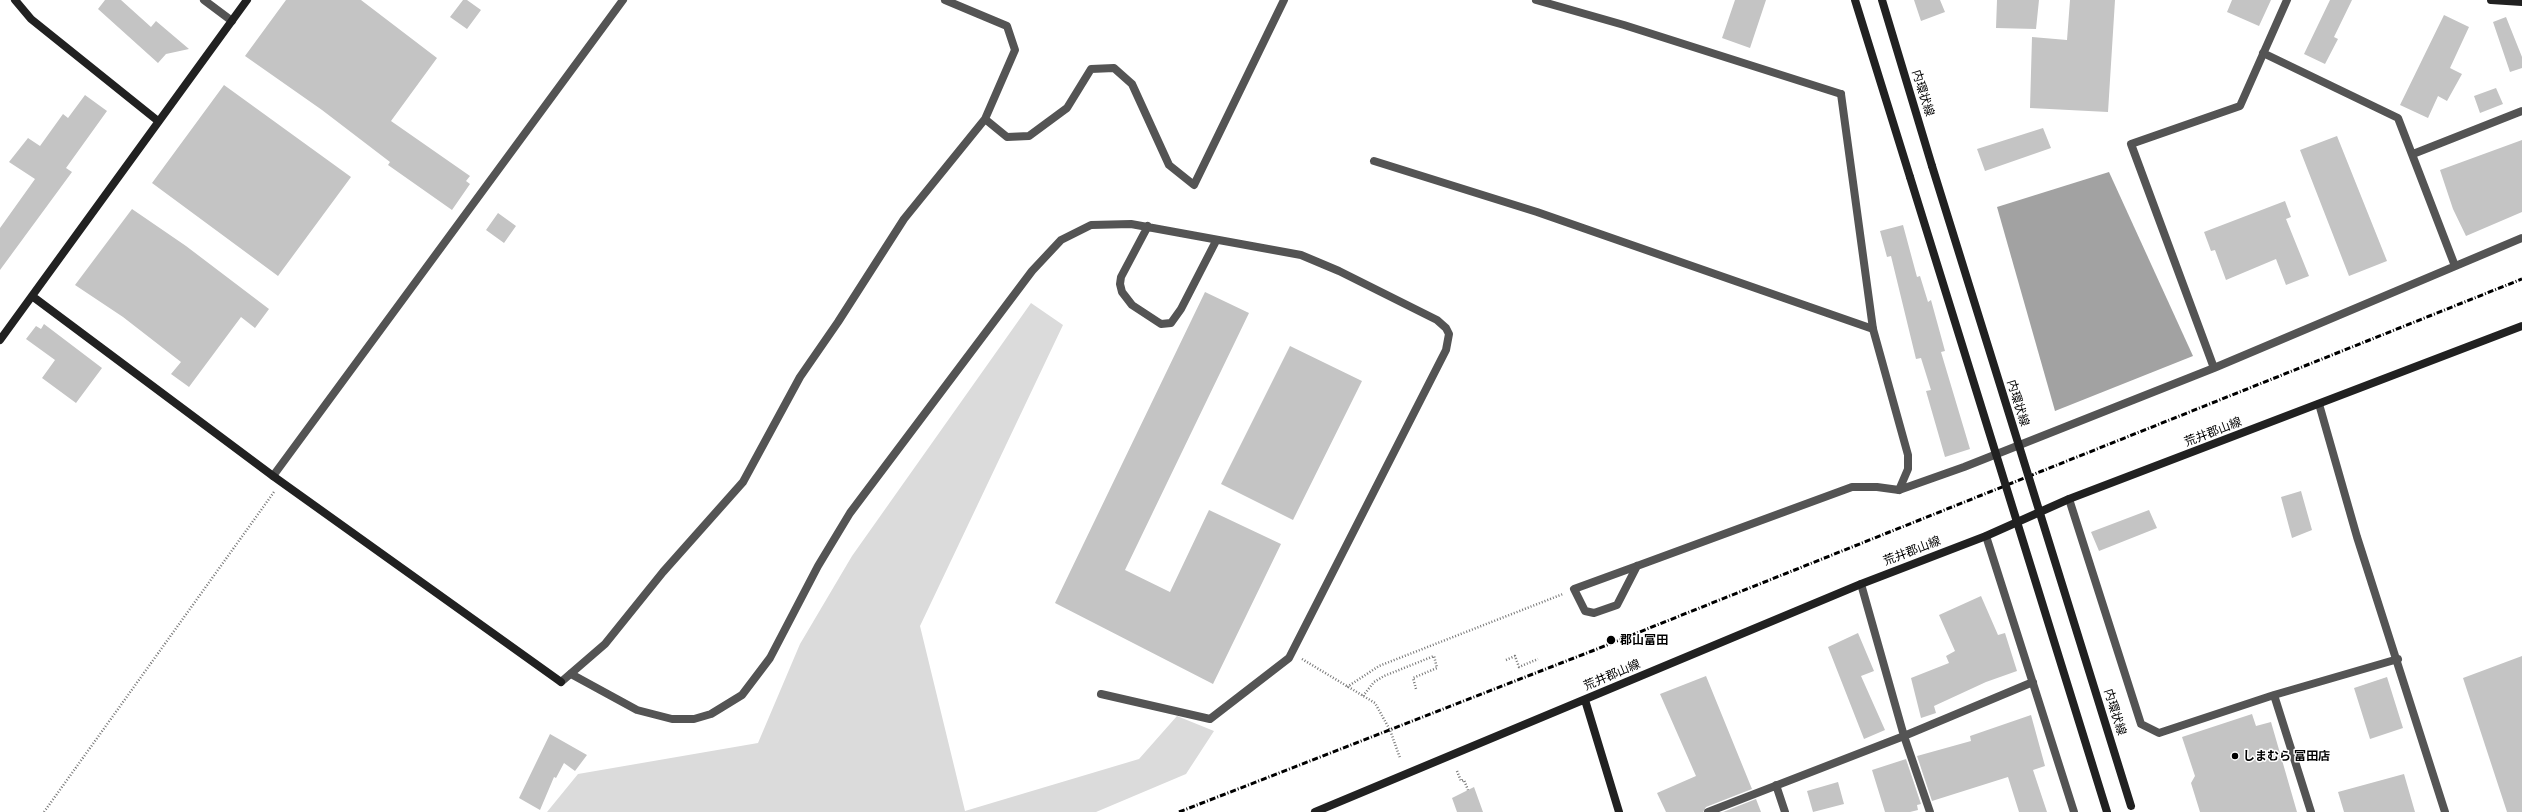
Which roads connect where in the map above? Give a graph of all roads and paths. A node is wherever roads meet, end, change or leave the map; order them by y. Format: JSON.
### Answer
{"nodes":[{"id":1,"x":15,"y":0,"type":"edge"},
{"id":2,"x":204,"y":0,"type":"edge"},
{"id":3,"x":247,"y":0,"type":"edge"},
{"id":4,"x":623,"y":0,"type":"edge"},
{"id":5,"x":945,"y":0,"type":"edge"},
{"id":6,"x":1284,"y":0,"type":"edge"},
{"id":7,"x":1536,"y":0,"type":"edge"},
{"id":8,"x":1855,"y":0,"type":"edge"},
{"id":9,"x":1882,"y":0,"type":"edge"},
{"id":10,"x":2287,"y":0,"type":"edge"},
{"id":11,"x":2490,"y":0,"type":"edge"},
{"id":12,"x":2522,"y":2,"type":"edge"},
{"id":13,"x":232,"y":21,"type":"junction"},
{"id":14,"x":2263,"y":53,"type":"junction"},
{"id":15,"x":2522,"y":111,"type":"edge"},
{"id":16,"x":985,"y":119,"type":"junction"},
{"id":17,"x":158,"y":121,"type":"junction"},
{"id":18,"x":2413,"y":154,"type":"junction"},
{"id":19,"x":1374,"y":161,"type":"dead end"},
{"id":20,"x":1148,"y":226,"type":"junction"},
{"id":21,"x":2522,"y":238,"type":"edge"},
{"id":22,"x":1216,"y":240,"type":"junction"},
{"id":23,"x":2455,"y":266,"type":"junction"},
{"id":24,"x":32,"y":296,"type":"junction"},
{"id":25,"x":2522,"y":326,"type":"edge"},
{"id":26,"x":1873,"y":330,"type":"junction"},
{"id":27,"x":0,"y":340,"type":"edge"},
{"id":28,"x":2214,"y":368,"type":"junction"},
{"id":29,"x":2319,"y":404,"type":"junction"},
{"id":30,"x":273,"y":476,"type":"junction"},
{"id":31,"x":281,"y":482,"type":"junction"},
{"id":32,"x":1899,"y":490,"type":"junction"},
{"id":33,"x":2069,"y":499,"type":"junction"},
{"id":34,"x":1986,"y":536,"type":"junction"},
{"id":35,"x":1637,"y":566,"type":"junction"},
{"id":36,"x":1861,"y":584,"type":"junction"},
{"id":37,"x":1574,"y":590,"type":"junction"},
{"id":38,"x":1293,"y":653,"type":"junction"},
{"id":39,"x":1538,"y":659,"type":"dead end"},
{"id":40,"x":2398,"y":659,"type":"junction"},
{"id":41,"x":1506,"y":660,"type":"dead end"},
{"id":42,"x":571,"y":674,"type":"junction"},
{"id":43,"x":2033,"y":682,"type":"junction"},
{"id":44,"x":1347,"y":687,"type":"junction"},
{"id":45,"x":1416,"y":690,"type":"dead end"},
{"id":46,"x":1100,"y":694,"type":"dead end"},
{"id":47,"x":2274,"y":695,"type":"junction"},
{"id":48,"x":1363,"y":696,"type":"junction"},
{"id":49,"x":1585,"y":700,"type":"junction"},
{"id":50,"x":1904,"y":736,"type":"junction"},
{"id":51,"x":1400,"y":758,"type":"dead end"},
{"id":52,"x":1457,"y":771,"type":"dead end"},
{"id":53,"x":1776,"y":785,"type":"junction"},
{"id":54,"x":1468,"y":790,"type":"dead end"},
{"id":55,"x":2132,"y":809,"type":"edge"},
{"id":56,"x":44,"y":812,"type":"edge"},
{"id":57,"x":1315,"y":812,"type":"edge"},
{"id":58,"x":1619,"y":812,"type":"edge"},
{"id":59,"x":1708,"y":812,"type":"edge"},
{"id":60,"x":1785,"y":812,"type":"edge"},
{"id":61,"x":1930,"y":812,"type":"edge"},
{"id":62,"x":2074,"y":812,"type":"edge"},
{"id":63,"x":2107,"y":812,"type":"edge"},
{"id":64,"x":2311,"y":812,"type":"edge"},
{"id":65,"x":2445,"y":812,"type":"edge"}],
"edges":[{"from":1,"to":17,"type":"street"},
{"from":2,"to":13,"type":"street"},
{"from":3,"to":13,"type":"street"},
{"from":4,"to":30,"type":"street"},
{"from":5,"to":16,"type":"street"},
{"from":6,"to":16,"type":"street"},
{"from":7,"to":26,"type":"street"},
{"from":8,"to":63,"type":"street","bridge":true},
{"from":9,"to":55,"type":"street","name":"内環状線","bridge":true},
{"from":10,"to":14,"type":"street"},
{"from":11,"to":12,"type":"street"},
{"from":13,"to":17,"type":"street"},
{"from":14,"to":18,"type":"street"},
{"from":14,"to":28,"type":"street"},
{"from":15,"to":18,"type":"street"},
{"from":16,"to":42,"type":"street"},
{"from":17,"to":24,"type":"street"},
{"from":18,"to":23,"type":"street"},
{"from":19,"to":26,"type":"street"},
{"from":20,"to":22,"type":"street"},
{"from":20,"to":22,"type":"street"},
{"from":20,"to":42,"type":"street"},
{"from":21,"to":23,"type":"street"},
{"from":22,"to":38,"type":"street"},
{"from":23,"to":28,"type":"street"},
{"from":24,"to":27,"type":"street"},
{"from":24,"to":30,"type":"street"},
{"from":25,"to":29,"type":"street","name":"荒井郡山線"},
{"from":26,"to":32,"type":"street"},
{"from":28,"to":32,"type":"street"},
{"from":29,"to":33,"type":"street","name":"荒井郡山線"},
{"from":29,"to":40,"type":"street"},
{"from":30,"to":31,"type":"street"},
{"from":31,"to":42,"type":"street"},
{"from":31,"to":56,"type":"path"},
{"from":32,"to":35,"type":"street"},
{"from":33,"to":34,"type":"street","name":"荒井郡山線"},
{"from":33,"to":47,"type":"street"},
{"from":34,"to":36,"type":"street","name":"荒井郡山線"},
{"from":34,"to":43,"type":"street"},
{"from":35,"to":37,"type":"street"},
{"from":35,"to":37,"type":"street"},
{"from":36,"to":49,"type":"street","name":"荒井郡山線"},
{"from":36,"to":50,"type":"street"},
{"from":37,"to":44,"type":"path"},
{"from":38,"to":44,"type":"path"},
{"from":38,"to":46,"type":"street"},
{"from":39,"to":41,"type":"path"},
{"from":40,"to":47,"type":"street"},
{"from":40,"to":65,"type":"street"},
{"from":43,"to":50,"type":"street"},
{"from":43,"to":62,"type":"street"},
{"from":44,"to":48,"type":"path"},
{"from":45,"to":48,"type":"path"},
{"from":47,"to":64,"type":"street"},
{"from":48,"to":51,"type":"path"},
{"from":49,"to":57,"type":"street","name":"荒井郡山線"},
{"from":49,"to":58,"type":"street"},
{"from":50,"to":53,"type":"street"},
{"from":50,"to":61,"type":"street"},
{"from":52,"to":54,"type":"path"},
{"from":53,"to":59,"type":"street"},
{"from":53,"to":60,"type":"street"}]}
